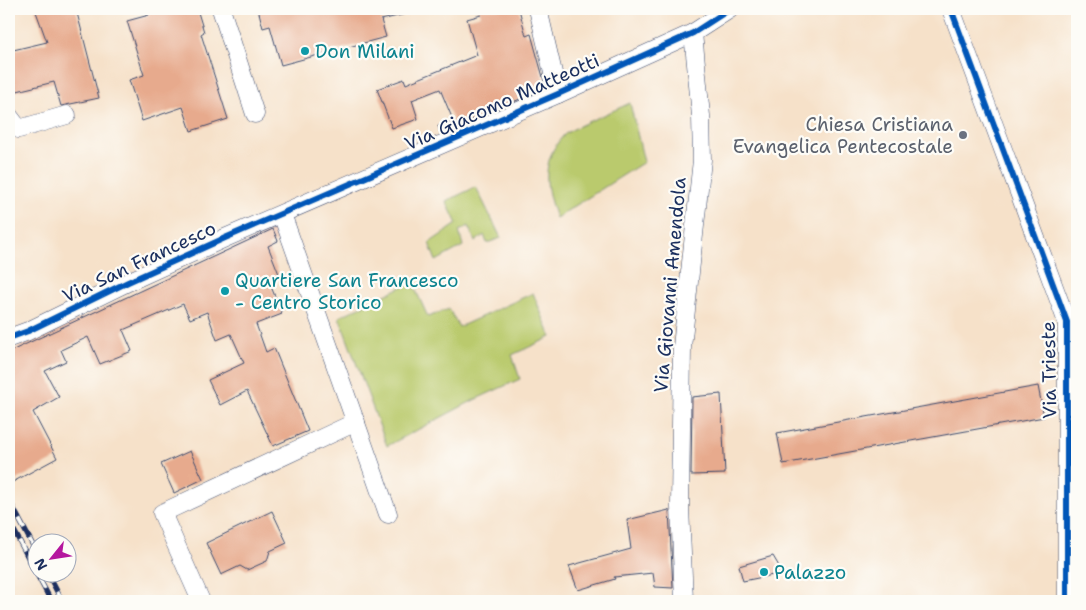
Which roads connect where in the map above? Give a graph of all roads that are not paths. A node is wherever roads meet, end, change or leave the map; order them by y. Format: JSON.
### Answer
{"nodes":[{"id":1,"x":221,"y":9,"type":"edge"},
{"id":2,"x":538,"y":9,"type":"edge"},
{"id":3,"x":730,"y":9,"type":"edge"},
{"id":4,"x":951,"y":9,"type":"edge"},
{"id":5,"x":694,"y":33,"type":"junction"},
{"id":6,"x":558,"y":94,"type":"junction"},
{"id":7,"x":255,"y":114,"type":"dead end"},
{"id":8,"x":67,"y":115,"type":"dead end"},
{"id":9,"x":9,"y":116,"type":"edge"},
{"id":10,"x":282,"y":214,"type":"junction"},
{"id":11,"x":1072,"y":320,"type":"edge"},
{"id":12,"x":9,"y":338,"type":"edge"},
{"id":13,"x":1072,"y":369,"type":"edge"},
{"id":14,"x":356,"y":422,"type":"junction"},
{"id":15,"x":388,"y":514,"type":"dead end"},
{"id":16,"x":201,"y":601,"type":"edge"},
{"id":17,"x":684,"y":601,"type":"edge"},
{"id":18,"x":1067,"y":601,"type":"edge"}],
"edges":[{"from":1,"to":7,"type":"street"},
{"from":2,"to":6,"type":"street"},
{"from":3,"to":5,"type":"street","name":"Via Giacomo Matteotti"},
{"from":4,"to":11,"type":"street","name":"Via Trieste"},
{"from":5,"to":6,"type":"street","name":"Via Giacomo Matteotti"},
{"from":5,"to":17,"type":"street","name":"Via Giovanni Amendola"},
{"from":6,"to":10,"type":"street","name":"Via Giacomo Matteotti"},
{"from":8,"to":9,"type":"street"},
{"from":10,"to":12,"type":"street","name":"Via San Francesco"},
{"from":10,"to":14,"type":"street"},
{"from":11,"to":13,"type":"street","name":"Via Trieste"},
{"from":13,"to":18,"type":"street","name":"Via Trieste"},
{"from":14,"to":15,"type":"street"},
{"from":14,"to":16,"type":"street"}]}
